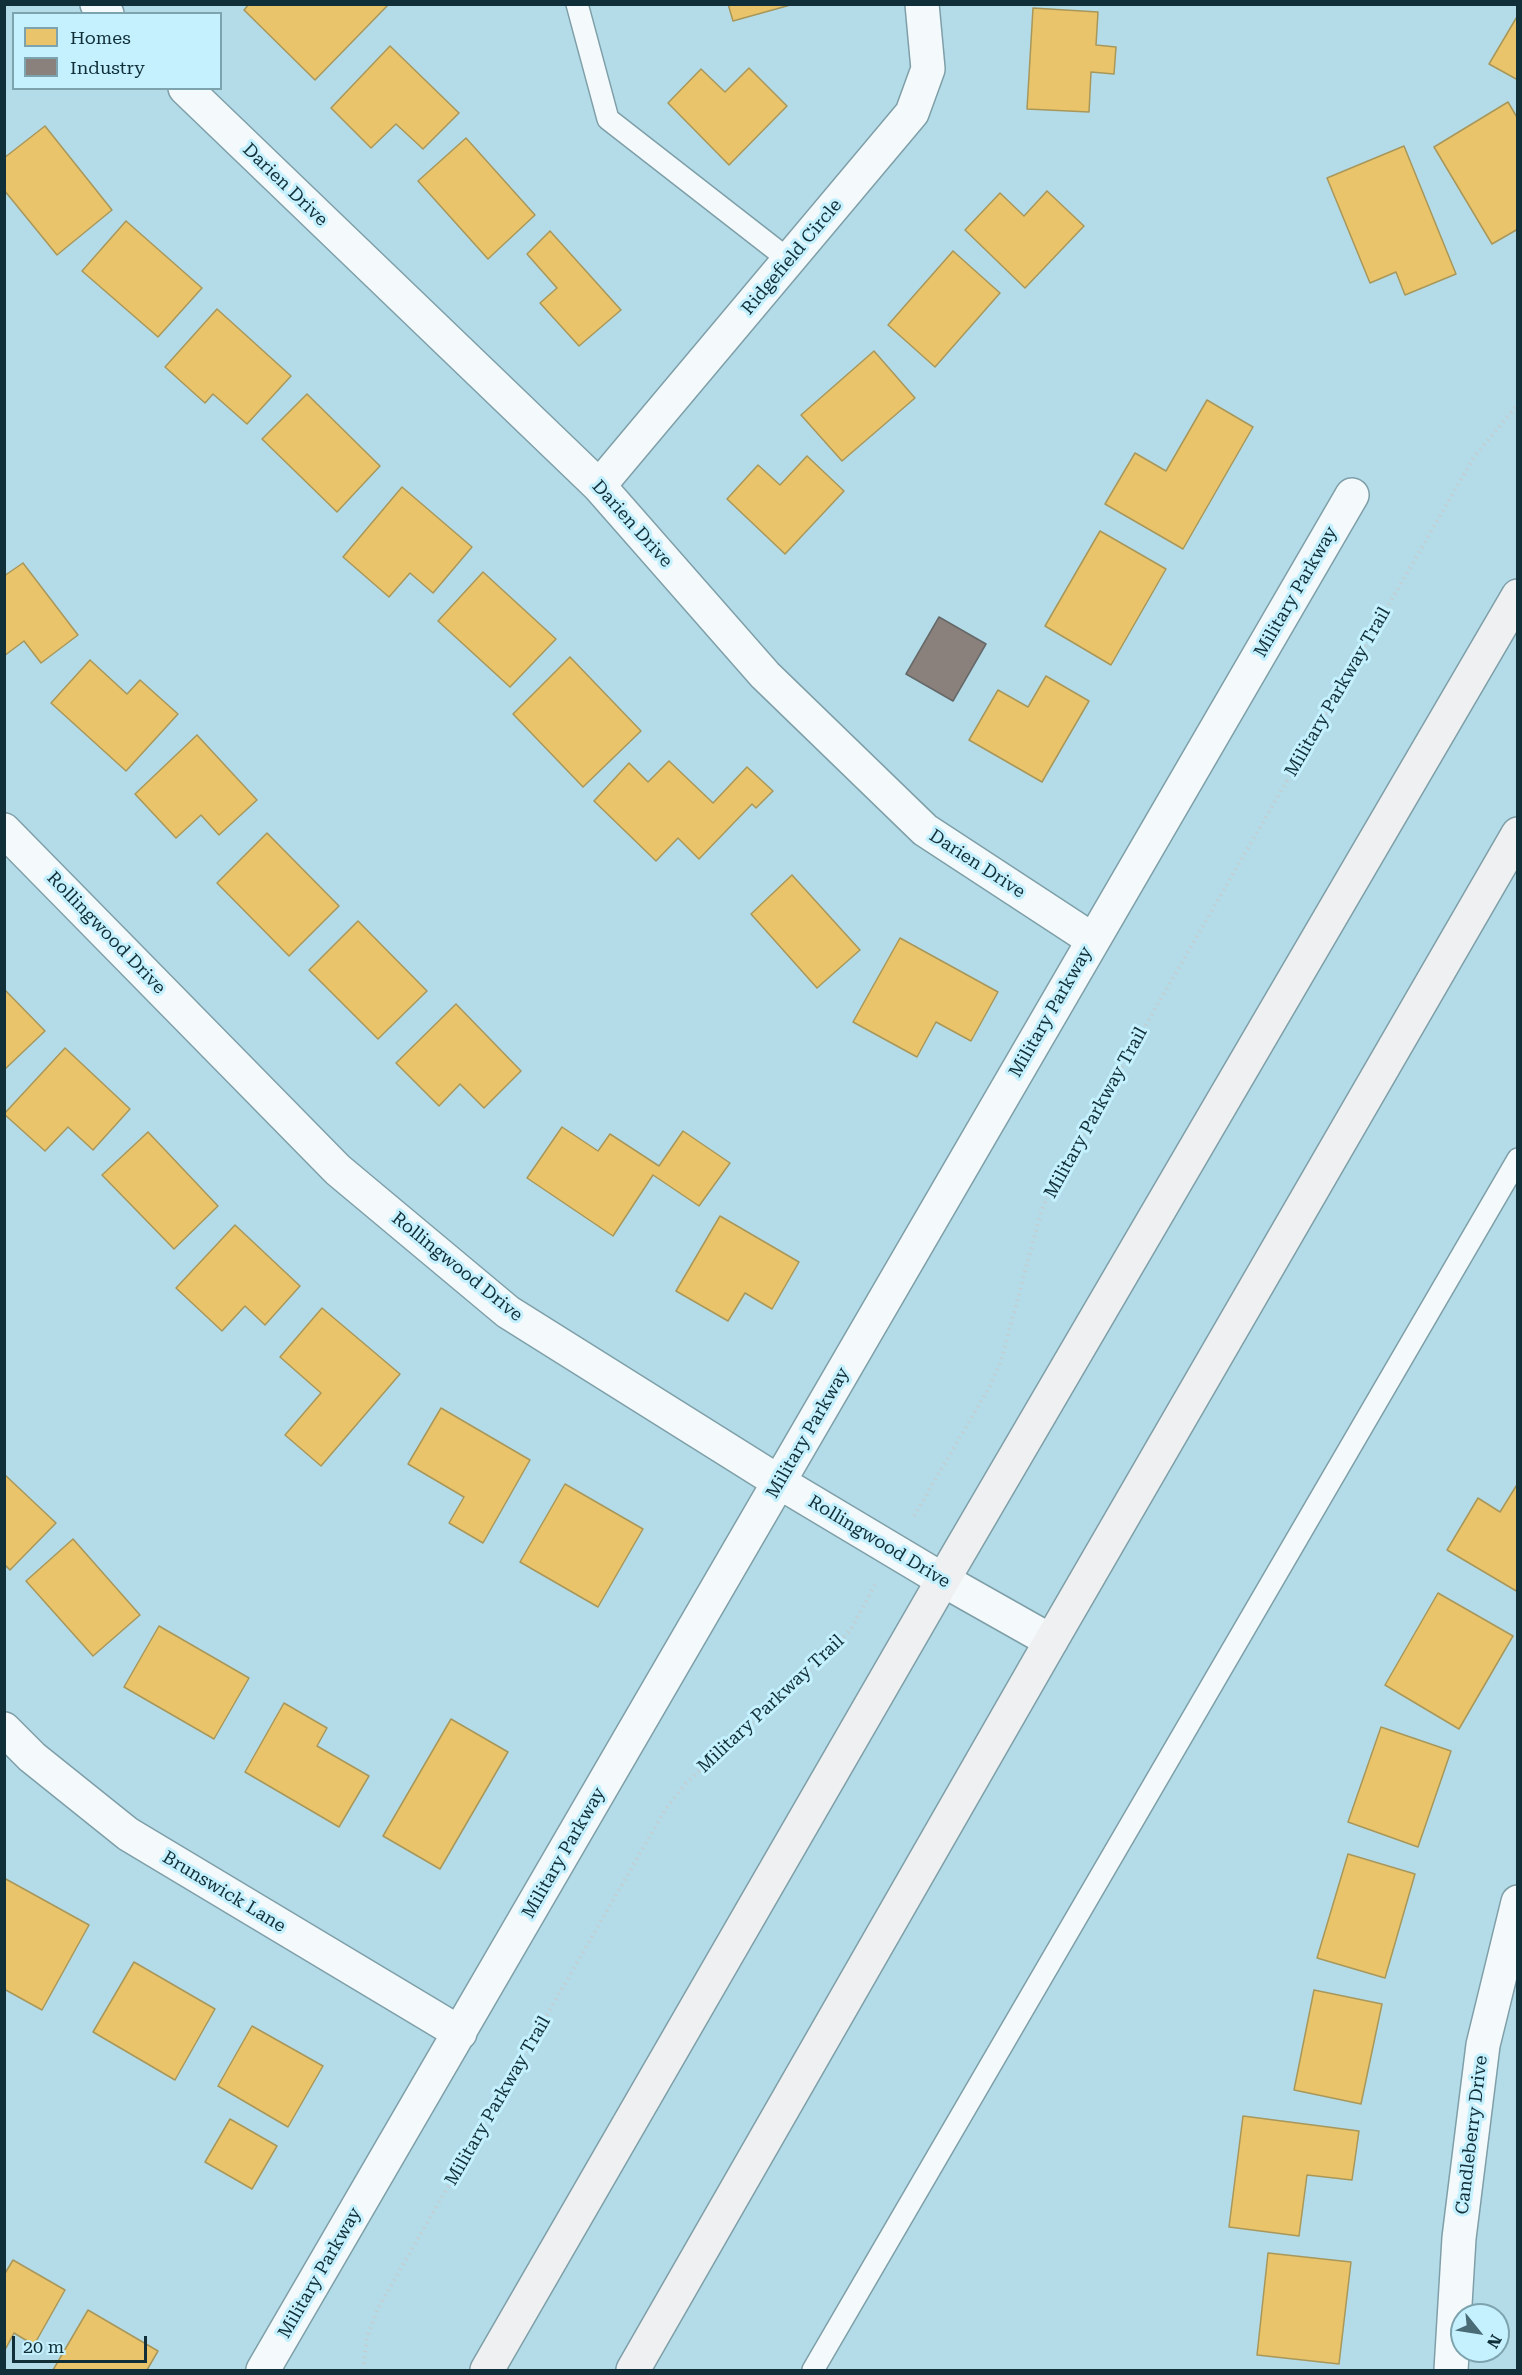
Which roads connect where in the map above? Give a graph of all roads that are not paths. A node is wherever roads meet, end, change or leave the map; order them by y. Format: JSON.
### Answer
{"nodes":[{"id":1,"x":577,"y":4,"type":"edge"},
{"id":2,"x":922,"y":4,"type":"edge"},
{"id":3,"x":187,"y":90,"type":"edge"},
{"id":4,"x":789,"y":260,"type":"junction"},
{"id":5,"x":599,"y":486,"type":"junction"},
{"id":6,"x":1352,"y":495,"type":"dead end"},
{"id":7,"x":1518,"y":596,"type":"edge"},
{"id":8,"x":4,"y":830,"type":"edge"},
{"id":9,"x":1518,"y":834,"type":"edge"},
{"id":10,"x":1093,"y":940,"type":"junction"},
{"id":11,"x":1518,"y":1159,"type":"edge"},
{"id":12,"x":779,"y":1482,"type":"junction"},
{"id":13,"x":943,"y":1580,"type":"junction"},
{"id":14,"x":1051,"y":1641,"type":"junction"},
{"id":15,"x":4,"y":1729,"type":"edge"},
{"id":16,"x":1518,"y":1902,"type":"edge"},
{"id":17,"x":460,"y":2033,"type":"junction"},
{"id":18,"x":263,"y":2370,"type":"edge"},
{"id":19,"x":487,"y":2370,"type":"edge"},
{"id":20,"x":633,"y":2370,"type":"edge"},
{"id":21,"x":813,"y":2370,"type":"edge"},
{"id":22,"x":1451,"y":2370,"type":"edge"}],
"edges":[{"from":1,"to":4,"type":"lane"},
{"from":2,"to":4,"type":"street","name":"Ridgefield Circle"},
{"from":3,"to":5,"type":"street","name":"Darien Drive"},
{"from":4,"to":5,"type":"street","name":"Ridgefield Circle"},
{"from":5,"to":10,"type":"street","name":"Darien Drive"},
{"from":6,"to":10,"type":"street","name":"Military Parkway"},
{"from":7,"to":13,"type":"main road"},
{"from":8,"to":12,"type":"street","name":"Rollingwood Drive"},
{"from":9,"to":14,"type":"main road"},
{"from":10,"to":12,"type":"street","name":"Military Parkway"},
{"from":11,"to":21,"type":"lane"},
{"from":12,"to":13,"type":"street","name":"Rollingwood Drive"},
{"from":12,"to":17,"type":"street","name":"Military Parkway"},
{"from":13,"to":14,"type":"street","name":"Rollingwood Drive"},
{"from":13,"to":19,"type":"main road"},
{"from":14,"to":20,"type":"main road"},
{"from":15,"to":17,"type":"street","name":"Brunswick Lane"},
{"from":16,"to":22,"type":"street","name":"Candleberry Drive"},
{"from":17,"to":18,"type":"street","name":"Military Parkway"}]}
